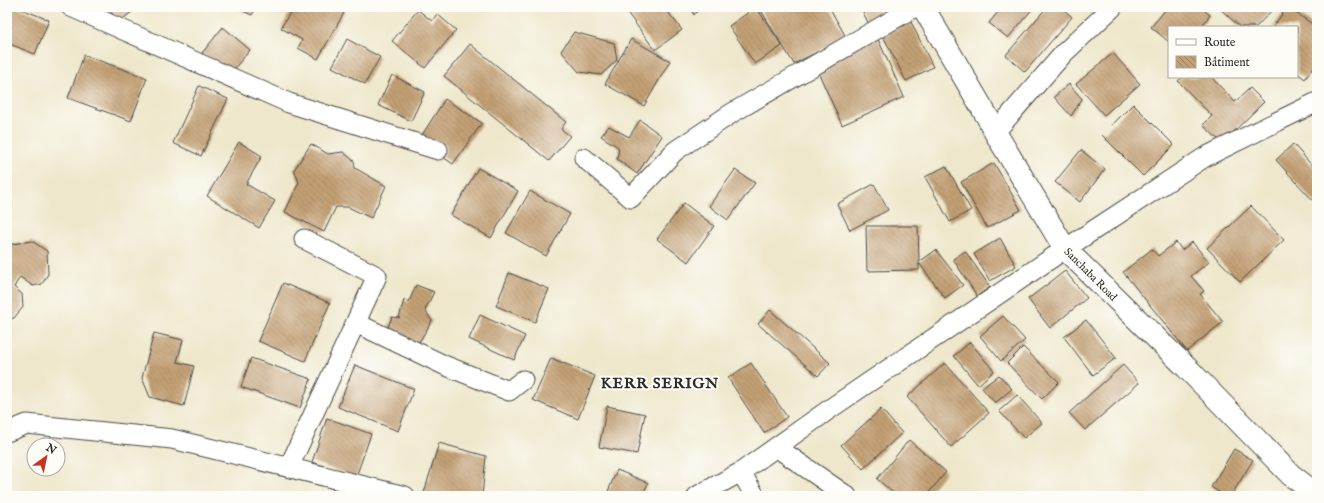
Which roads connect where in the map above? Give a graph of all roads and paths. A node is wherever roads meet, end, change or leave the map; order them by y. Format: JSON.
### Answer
{"nodes":[{"id":1,"x":71,"y":7,"type":"edge"},
{"id":2,"x":915,"y":7,"type":"edge"},
{"id":3,"x":923,"y":7,"type":"edge"},
{"id":4,"x":1113,"y":7,"type":"edge"},
{"id":5,"x":1317,"y":102,"type":"edge"},
{"id":6,"x":995,"y":132,"type":"junction"},
{"id":7,"x":438,"y":150,"type":"dead end"},
{"id":8,"x":584,"y":158,"type":"dead end"},
{"id":9,"x":304,"y":239,"type":"dead end"},
{"id":10,"x":1065,"y":249,"type":"junction"},
{"id":11,"x":356,"y":323,"type":"junction"},
{"id":12,"x":523,"y":380,"type":"dead end"},
{"id":13,"x":7,"y":432,"type":"edge"},
{"id":14,"x":776,"y":447,"type":"junction"},
{"id":15,"x":289,"y":467,"type":"junction"},
{"id":16,"x":741,"y":472,"type":"junction"},
{"id":17,"x":1317,"y":495,"type":"edge"},
{"id":18,"x":405,"y":496,"type":"edge"},
{"id":19,"x":697,"y":496,"type":"edge"},
{"id":20,"x":755,"y":496,"type":"edge"},
{"id":21,"x":847,"y":496,"type":"edge"}],
"edges":[{"from":1,"to":7,"type":"street"},
{"from":2,"to":8,"type":"street"},
{"from":3,"to":6,"type":"street","name":"Sanchaba Road"},
{"from":4,"to":6,"type":"street"},
{"from":5,"to":10,"type":"street"},
{"from":6,"to":10,"type":"street","name":"Sanchaba Road"},
{"from":9,"to":11,"type":"street"},
{"from":10,"to":14,"type":"street"},
{"from":10,"to":17,"type":"street","name":"Sanchaba Road"},
{"from":11,"to":12,"type":"street"},
{"from":11,"to":15,"type":"street"},
{"from":13,"to":15,"type":"street"},
{"from":14,"to":16,"type":"street"},
{"from":14,"to":21,"type":"street"},
{"from":15,"to":18,"type":"street"},
{"from":16,"to":19,"type":"street"},
{"from":16,"to":20,"type":"street"}]}
